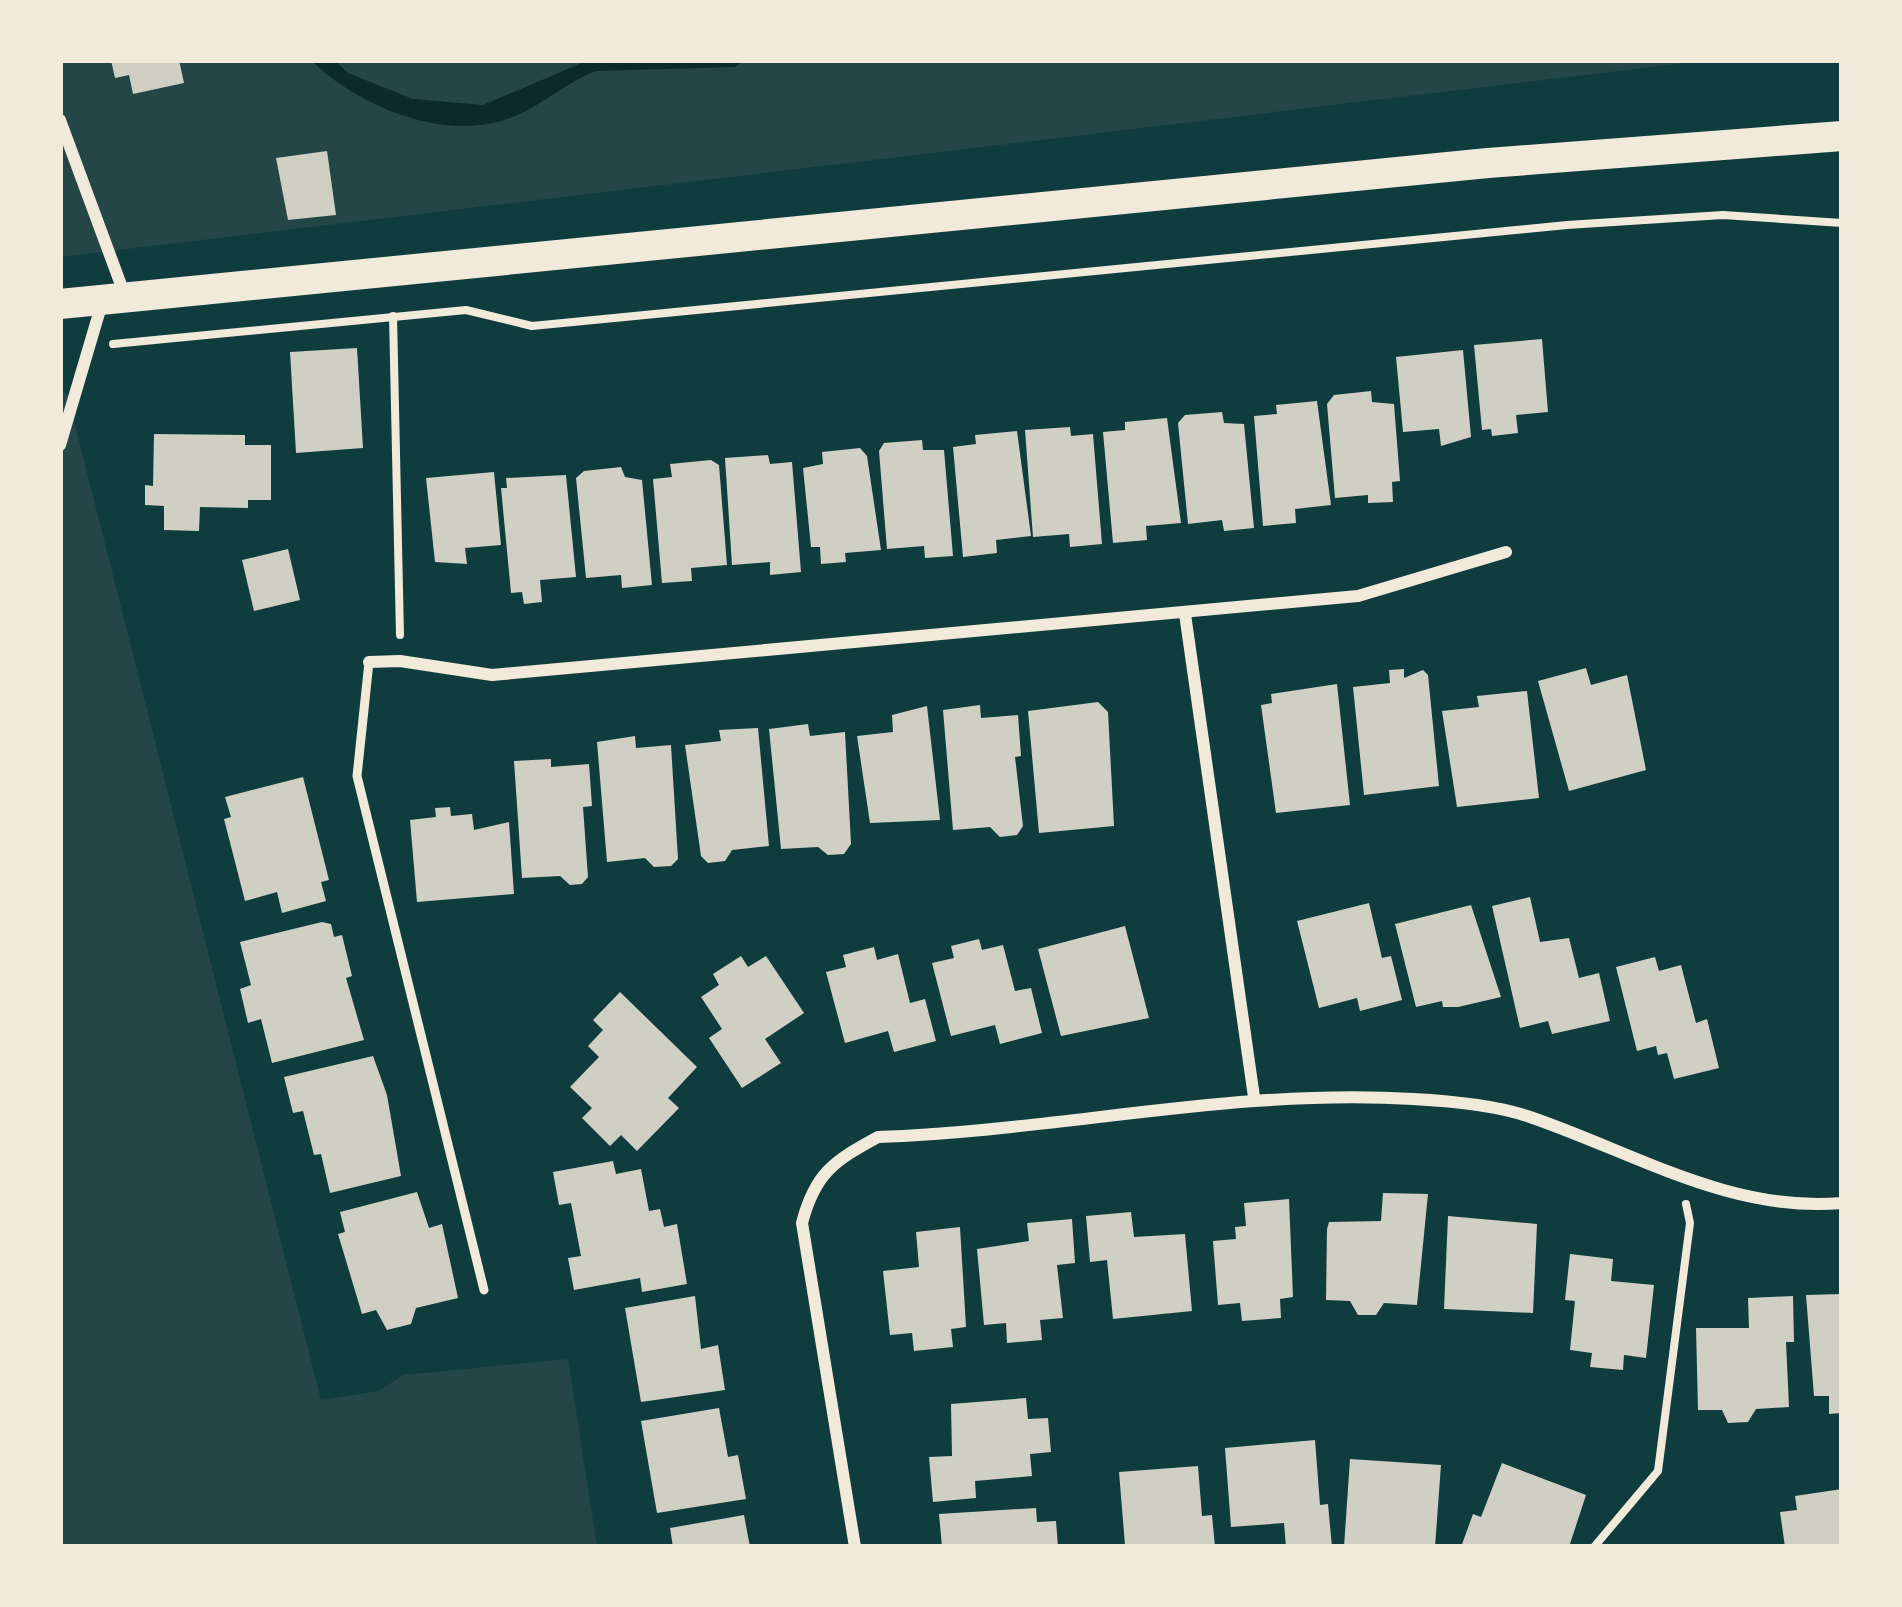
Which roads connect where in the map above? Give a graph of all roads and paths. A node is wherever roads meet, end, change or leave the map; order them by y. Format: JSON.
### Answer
{"nodes":[{"id":1,"x":60,"y":120,"type":"edge"},
{"id":2,"x":1842,"y":136,"type":"edge"},
{"id":3,"x":1842,"y":223,"type":"edge"},
{"id":4,"x":115,"y":299,"type":"junction"},
{"id":5,"x":60,"y":304,"type":"edge"},
{"id":6,"x":393,"y":316,"type":"junction"},
{"id":7,"x":92,"y":346,"type":"junction"},
{"id":8,"x":60,"y":446,"type":"edge"},
{"id":9,"x":1506,"y":552,"type":"dead end"},
{"id":10,"x":1185,"y":614,"type":"junction"},
{"id":11,"x":400,"y":661,"type":"junction"},
{"id":12,"x":369,"y":662,"type":"joint"},
{"id":13,"x":1255,"y":1097,"type":"junction"},
{"id":14,"x":1682,"y":1179,"type":"junction"},
{"id":15,"x":1842,"y":1203,"type":"edge"},
{"id":16,"x":484,"y":1290,"type":"dead end"},
{"id":17,"x":855,"y":1547,"type":"edge"},
{"id":18,"x":1594,"y":1547,"type":"edge"}],
"edges":[{"from":1,"to":4,"type":"street"},
{"from":2,"to":4,"type":"main road"},
{"from":3,"to":6,"type":"path"},
{"from":4,"to":5,"type":"main road"},
{"from":4,"to":7,"type":"street"},
{"from":6,"to":7,"type":"path"},
{"from":6,"to":11,"type":"path"},
{"from":7,"to":8,"type":"street"},
{"from":9,"to":10,"type":"street"},
{"from":10,"to":11,"type":"street"},
{"from":10,"to":13,"type":"street"},
{"from":11,"to":12,"type":"street"},
{"from":12,"to":16,"type":"lane"},
{"from":13,"to":14,"type":"street"},
{"from":13,"to":17,"type":"street"},
{"from":14,"to":15,"type":"street"},
{"from":14,"to":18,"type":"path"}]}
